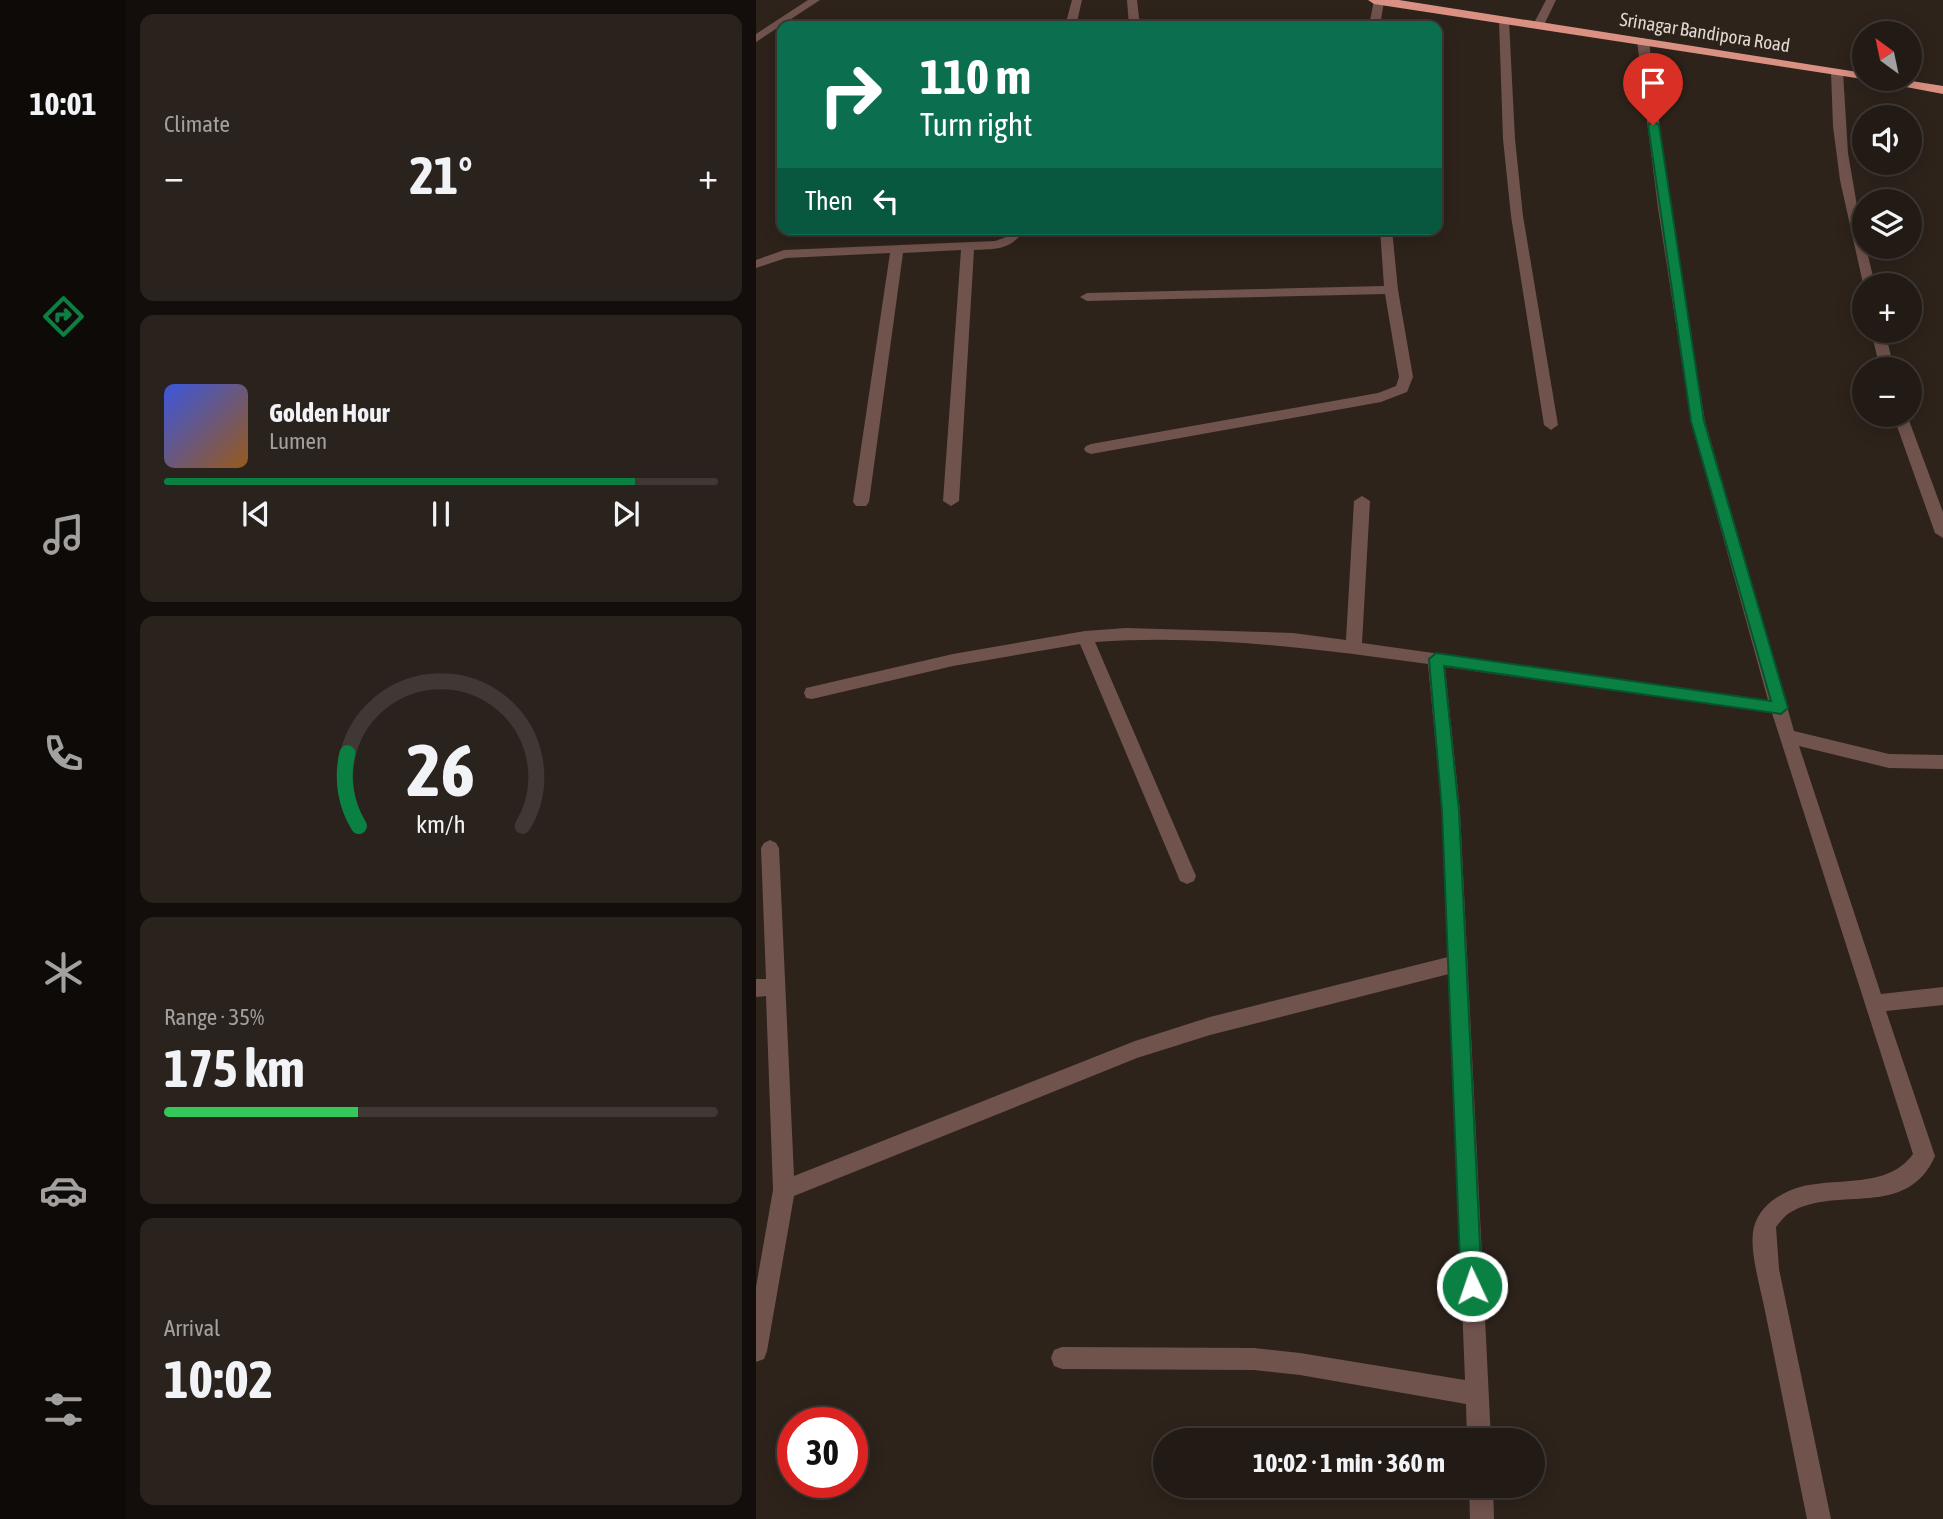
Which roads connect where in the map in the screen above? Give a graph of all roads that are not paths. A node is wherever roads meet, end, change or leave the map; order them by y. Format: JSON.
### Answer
{"nodes":[{"id":1,"x":816,"y":0,"type":"edge"},
{"id":2,"x":1077,"y":0,"type":"edge"},
{"id":3,"x":1132,"y":0,"type":"edge"},
{"id":4,"x":1374,"y":0,"type":"edge"},
{"id":5,"x":1551,"y":0,"type":"edge"},
{"id":6,"x":1379,"y":1,"type":"edge"},
{"id":7,"x":784,"y":21,"type":"edge"},
{"id":8,"x":1071,"y":21,"type":"edge"},
{"id":9,"x":1134,"y":21,"type":"edge"},
{"id":10,"x":1376,"y":21,"type":"edge"},
{"id":11,"x":1504,"y":21,"type":"junction"},
{"id":12,"x":777,"y":25,"type":"edge"},
{"id":13,"x":1538,"y":25,"type":"junction"},
{"id":14,"x":756,"y":39,"type":"edge"},
{"id":15,"x":1643,"y":41,"type":"junction"},
{"id":16,"x":1837,"y":72,"type":"junction"},
{"id":17,"x":1852,"y":75,"type":"edge"},
{"id":18,"x":1922,"y":87,"type":"edge"},
{"id":19,"x":1943,"y":90,"type":"edge"},
{"id":20,"x":1015,"y":235,"type":"edge"},
{"id":21,"x":1386,"y":235,"type":"edge"},
{"id":22,"x":968,"y":248,"type":"junction"},
{"id":23,"x":897,"y":250,"type":"junction"},
{"id":24,"x":756,"y":264,"type":"edge"},
{"id":25,"x":1865,"y":273,"type":"edge"},
{"id":26,"x":1391,"y":290,"type":"junction"},
{"id":27,"x":1087,"y":297,"type":"dead end"},
{"id":28,"x":1551,"y":425,"type":"dead end"},
{"id":29,"x":1904,"y":427,"type":"edge"},
{"id":30,"x":1091,"y":450,"type":"dead end"},
{"id":31,"x":861,"y":502,"type":"dead end"},
{"id":32,"x":951,"y":502,"type":"dead end"},
{"id":33,"x":1362,"y":502,"type":"dead end"},
{"id":34,"x":1943,"y":533,"type":"edge"},
{"id":35,"x":1085,"y":637,"type":"junction"},
{"id":36,"x":1354,"y":646,"type":"junction"},
{"id":37,"x":1436,"y":659,"type":"junction"},
{"id":38,"x":812,"y":693,"type":"dead end"},
{"id":39,"x":1781,"y":708,"type":"junction"},
{"id":40,"x":1787,"y":736,"type":"junction"},
{"id":41,"x":1943,"y":762,"type":"edge"},
{"id":42,"x":770,"y":848,"type":"dead end"},
{"id":43,"x":1187,"y":876,"type":"dead end"},
{"id":44,"x":1457,"y":963,"type":"junction"},
{"id":45,"x":777,"y":986,"type":"junction"},
{"id":46,"x":756,"y":988,"type":"edge"},
{"id":47,"x":1943,"y":996,"type":"edge"},
{"id":48,"x":1875,"y":1003,"type":"junction"},
{"id":49,"x":784,"y":1190,"type":"junction"},
{"id":50,"x":756,"y":1351,"type":"edge"},
{"id":51,"x":1062,"y":1358,"type":"dead end"},
{"id":52,"x":1476,"y":1394,"type":"junction"},
{"id":53,"x":1478,"y":1428,"type":"edge"},
{"id":54,"x":1481,"y":1498,"type":"edge"},
{"id":55,"x":1482,"y":1519,"type":"edge"},
{"id":56,"x":1819,"y":1519,"type":"edge"}],
"edges":[{"from":1,"to":7,"type":"street"},
{"from":2,"to":8,"type":"street"},
{"from":3,"to":9,"type":"street"},
{"from":4,"to":6,"type":"highway","name":"Srinagar Bandipora Road"},
{"from":5,"to":13,"type":"street"},
{"from":6,"to":10,"type":"street"},
{"from":6,"to":11,"type":"highway","name":"Srinagar Bandipora Road"},
{"from":11,"to":13,"type":"highway","name":"Srinagar Bandipora Road"},
{"from":11,"to":28,"type":"street"},
{"from":12,"to":14,"type":"street"},
{"from":13,"to":15,"type":"highway","name":"Srinagar Bandipora Road"},
{"from":15,"to":16,"type":"highway","name":"Srinagar Bandipora Road"},
{"from":15,"to":39,"type":"street"},
{"from":16,"to":17,"type":"highway","name":"Srinagar Bandipora Road"},
{"from":16,"to":25,"type":"street"},
{"from":18,"to":19,"type":"highway"},
{"from":20,"to":22,"type":"street"},
{"from":21,"to":26,"type":"street"},
{"from":22,"to":23,"type":"street"},
{"from":22,"to":32,"type":"street"},
{"from":23,"to":24,"type":"street"},
{"from":23,"to":31,"type":"street"},
{"from":26,"to":27,"type":"street"},
{"from":26,"to":30,"type":"street"},
{"from":29,"to":34,"type":"street"},
{"from":33,"to":36,"type":"street"},
{"from":35,"to":36,"type":"street"},
{"from":35,"to":38,"type":"street"},
{"from":35,"to":43,"type":"street"},
{"from":36,"to":37,"type":"street"},
{"from":37,"to":39,"type":"street"},
{"from":37,"to":44,"type":"street"},
{"from":39,"to":40,"type":"street"},
{"from":40,"to":41,"type":"street"},
{"from":40,"to":48,"type":"street"},
{"from":42,"to":45,"type":"street"},
{"from":44,"to":49,"type":"street"},
{"from":44,"to":52,"type":"street"},
{"from":45,"to":46,"type":"street"},
{"from":45,"to":49,"type":"street"},
{"from":47,"to":48,"type":"street"},
{"from":48,"to":56,"type":"street"},
{"from":49,"to":50,"type":"street"},
{"from":51,"to":52,"type":"street"},
{"from":52,"to":53,"type":"street"},
{"from":54,"to":55,"type":"street"}]}
